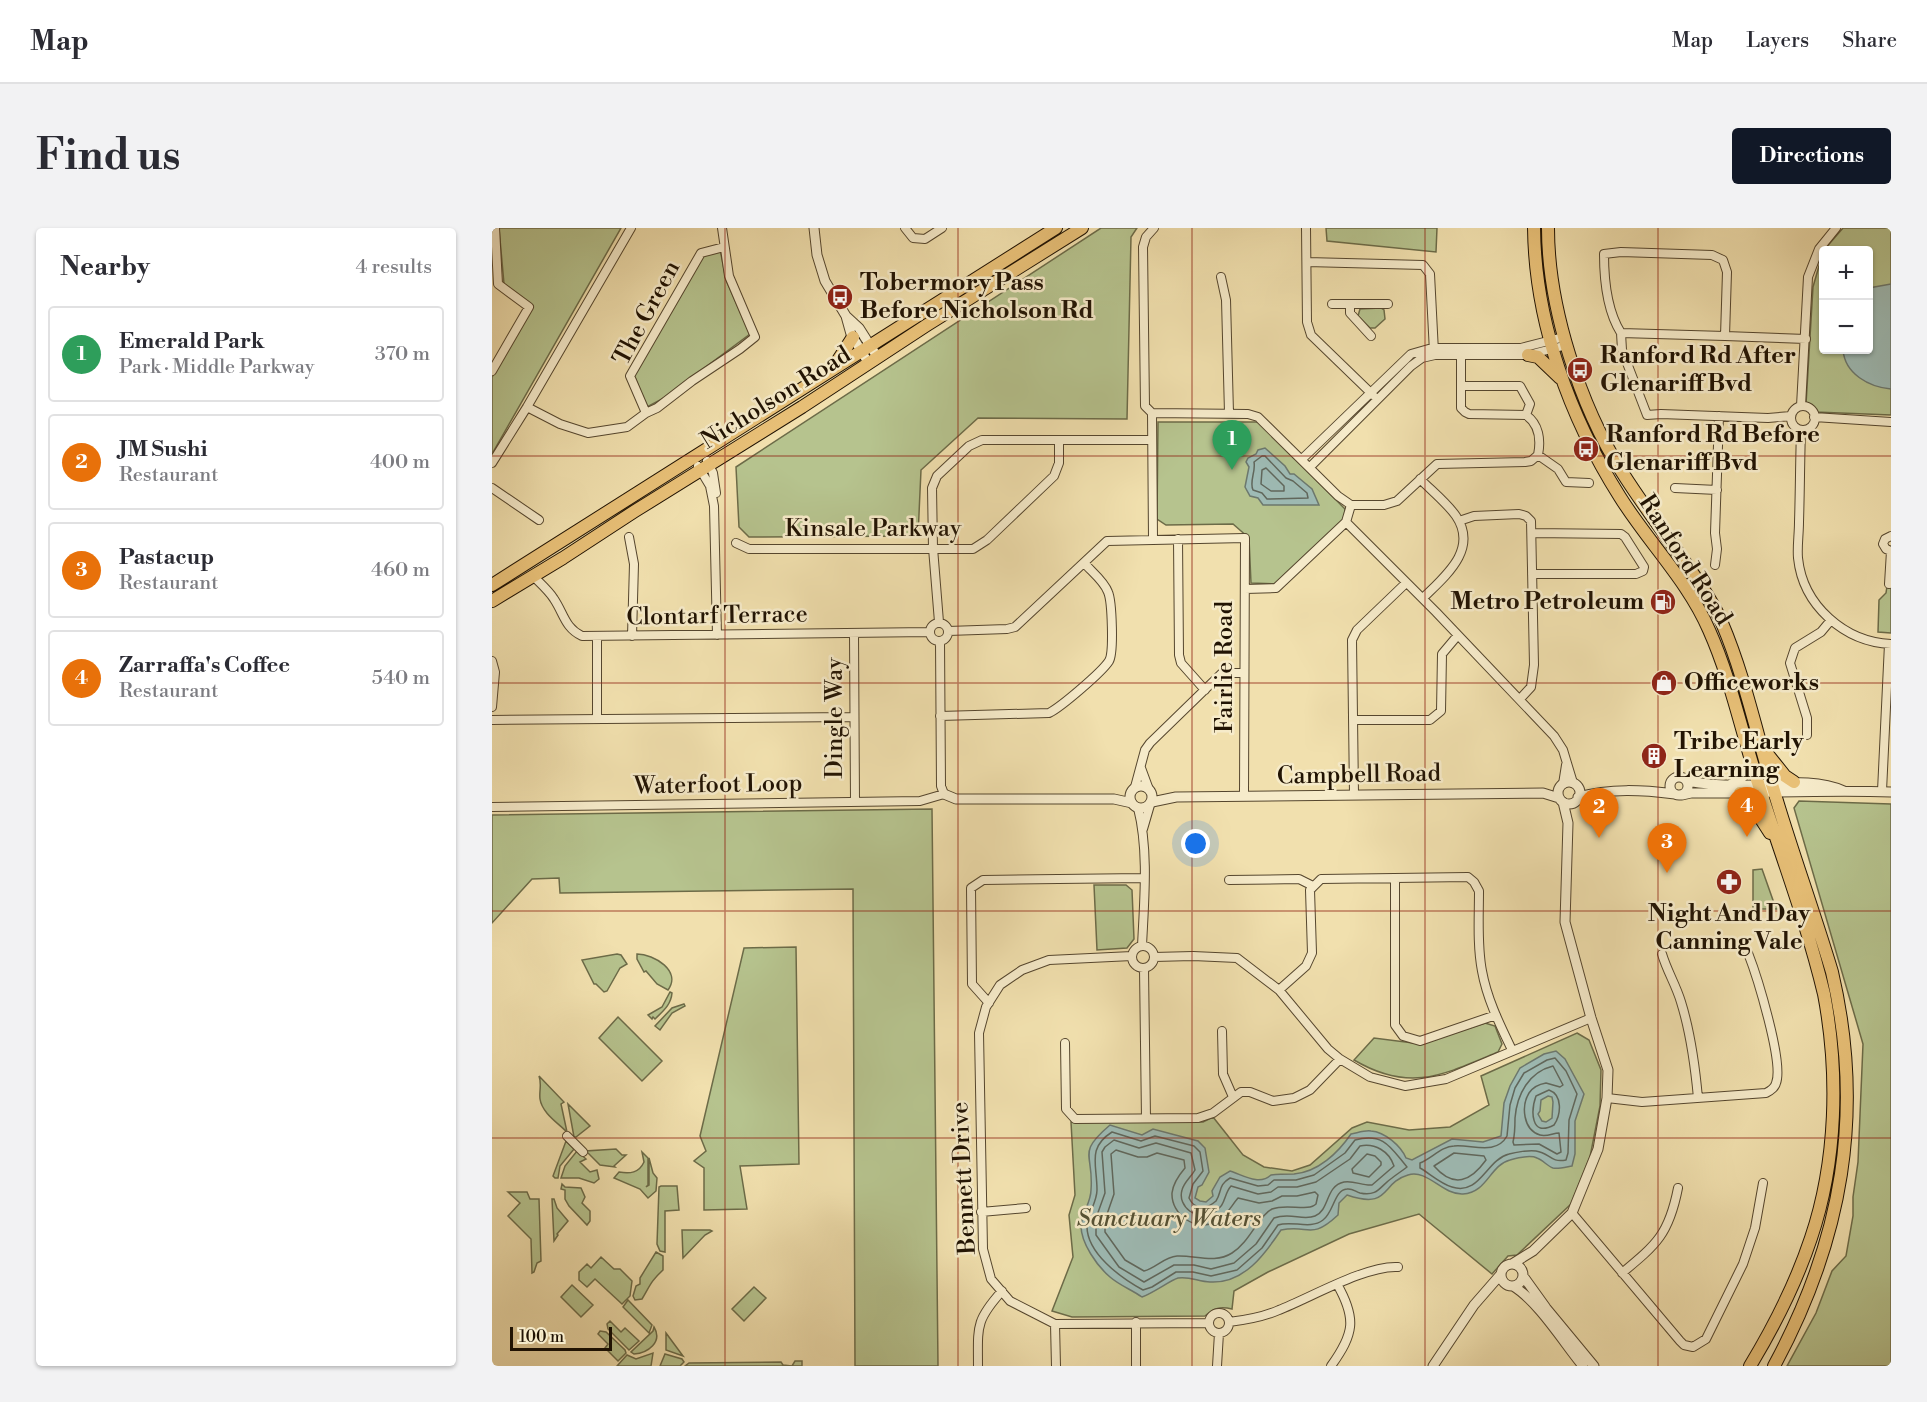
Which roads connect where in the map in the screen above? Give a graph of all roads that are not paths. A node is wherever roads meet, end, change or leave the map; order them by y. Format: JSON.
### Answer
{"nodes":[{"id":1,"x":495,"y":228,"type":"edge"},
{"id":2,"x":631,"y":228,"type":"edge"},
{"id":3,"x":722,"y":228,"type":"edge"},
{"id":4,"x":814,"y":228,"type":"edge"},
{"id":5,"x":905,"y":228,"type":"edge"},
{"id":6,"x":942,"y":228,"type":"edge"},
{"id":7,"x":1056,"y":228,"type":"edge"},
{"id":8,"x":1082,"y":228,"type":"edge"},
{"id":9,"x":1154,"y":228,"type":"edge"},
{"id":10,"x":1306,"y":228,"type":"edge"},
{"id":11,"x":1534,"y":228,"type":"edge"},
{"id":12,"x":1548,"y":228,"type":"edge"},
{"id":13,"x":1836,"y":228,"type":"edge"},
{"id":14,"x":724,"y":246,"type":"junction"},
{"id":15,"x":1307,"y":262,"type":"junction"},
{"id":16,"x":1221,"y":277,"type":"dead end"},
{"id":17,"x":1332,"y":304,"type":"dead end"},
{"id":18,"x":1388,"y":304,"type":"dead end"},
{"id":19,"x":1350,"y":306,"type":"junction"},
{"id":20,"x":846,"y":316,"type":"junction"},
{"id":21,"x":1621,"y":333,"type":"junction"},
{"id":22,"x":1371,"y":336,"type":"dead end"},
{"id":23,"x":1725,"y":336,"type":"junction"},
{"id":24,"x":853,"y":337,"type":"junction"},
{"id":25,"x":1806,"y":339,"type":"junction"},
{"id":26,"x":1565,"y":341,"type":"junction"},
{"id":27,"x":1552,"y":345,"type":"junction"},
{"id":28,"x":866,"y":350,"type":"junction"},
{"id":29,"x":1434,"y":352,"type":"junction"},
{"id":30,"x":1461,"y":352,"type":"junction"},
{"id":31,"x":1528,"y":355,"type":"junction"},
{"id":32,"x":874,"y":361,"type":"junction"},
{"id":33,"x":492,"y":371,"type":"edge"},
{"id":34,"x":826,"y":375,"type":"junction"},
{"id":35,"x":1563,"y":381,"type":"junction"},
{"id":36,"x":1461,"y":386,"type":"junction"},
{"id":37,"x":1370,"y":393,"type":"junction"},
{"id":38,"x":1377,"y":400,"type":"junction"},
{"id":39,"x":1801,"y":406,"type":"junction"},
{"id":40,"x":527,"y":407,"type":"junction"},
{"id":41,"x":646,"y":413,"type":"junction"},
{"id":42,"x":1229,"y":413,"type":"junction"},
{"id":43,"x":1152,"y":414,"type":"junction"},
{"id":44,"x":1526,"y":414,"type":"junction"},
{"id":45,"x":1719,"y":416,"type":"junction"},
{"id":46,"x":1791,"y":416,"type":"junction"},
{"id":47,"x":1814,"y":417,"type":"junction"},
{"id":48,"x":1891,"y":422,"type":"edge"},
{"id":49,"x":1801,"y":430,"type":"junction"},
{"id":50,"x":1059,"y":440,"type":"junction"},
{"id":51,"x":1152,"y":440,"type":"junction"},
{"id":52,"x":1538,"y":455,"type":"junction"},
{"id":53,"x":1302,"y":459,"type":"junction"},
{"id":54,"x":701,"y":462,"type":"junction"},
{"id":55,"x":492,"y":463,"type":"edge"},
{"id":56,"x":1310,"y":467,"type":"junction"},
{"id":57,"x":1420,"y":479,"type":"junction"},
{"id":58,"x":1589,"y":483,"type":"dead end"},
{"id":59,"x":492,"y":488,"type":"edge"},
{"id":60,"x":1675,"y":488,"type":"dead end"},
{"id":61,"x":1717,"y":489,"type":"junction"},
{"id":62,"x":1352,"y":505,"type":"junction"},
{"id":63,"x":539,"y":520,"type":"dead end"},
{"id":64,"x":1459,"y":521,"type":"junction"},
{"id":65,"x":1346,"y":522,"type":"junction"},
{"id":66,"x":1532,"y":533,"type":"junction"},
{"id":67,"x":1891,"y":536,"type":"edge"},
{"id":68,"x":629,"y":537,"type":"dead end"},
{"id":69,"x":1153,"y":539,"type":"junction"},
{"id":70,"x":1178,"y":539,"type":"junction"},
{"id":71,"x":736,"y":543,"type":"dead end"},
{"id":72,"x":933,"y":548,"type":"junction"},
{"id":73,"x":1891,"y":551,"type":"edge"},
{"id":74,"x":1084,"y":563,"type":"junction"},
{"id":75,"x":1715,"y":565,"type":"dead end"},
{"id":76,"x":1532,"y":574,"type":"junction"},
{"id":77,"x":534,"y":577,"type":"junction"},
{"id":78,"x":1406,"y":583,"type":"junction"},
{"id":79,"x":1889,"y":584,"type":"dead end"},
{"id":80,"x":492,"y":585,"type":"edge"},
{"id":81,"x":1245,"y":589,"type":"junction"},
{"id":82,"x":1422,"y":598,"type":"junction"},
{"id":83,"x":492,"y":601,"type":"edge"},
{"id":84,"x":1830,"y":620,"type":"junction"},
{"id":85,"x":939,"y":622,"type":"junction"},
{"id":86,"x":948,"y":631,"type":"junction"},
{"id":87,"x":930,"y":632,"type":"junction"},
{"id":88,"x":854,"y":634,"type":"junction"},
{"id":89,"x":717,"y":635,"type":"junction"},
{"id":90,"x":1458,"y":635,"type":"junction"},
{"id":91,"x":632,"y":636,"type":"junction"},
{"id":92,"x":597,"y":637,"type":"junction"},
{"id":93,"x":940,"y":641,"type":"junction"},
{"id":94,"x":1890,"y":644,"type":"edge"},
{"id":95,"x":492,"y":661,"type":"edge"},
{"id":96,"x":1244,"y":673,"type":"junction"},
{"id":97,"x":1205,"y":690,"type":"junction"},
{"id":98,"x":1520,"y":699,"type":"junction"},
{"id":99,"x":492,"y":707,"type":"edge"},
{"id":100,"x":940,"y":716,"type":"junction"},
{"id":101,"x":854,"y":717,"type":"junction"},
{"id":102,"x":597,"y":719,"type":"junction"},
{"id":103,"x":492,"y":720,"type":"edge"},
{"id":104,"x":1353,"y":720,"type":"junction"},
{"id":105,"x":1807,"y":735,"type":"dead end"},
{"id":106,"x":1759,"y":743,"type":"junction"},
{"id":107,"x":1749,"y":754,"type":"junction"},
{"id":108,"x":1141,"y":768,"type":"junction"},
{"id":109,"x":1671,"y":780,"type":"junction"},
{"id":110,"x":1687,"y":781,"type":"junction"},
{"id":111,"x":1794,"y":782,"type":"junction"},
{"id":112,"x":1568,"y":785,"type":"junction"},
{"id":113,"x":1726,"y":786,"type":"junction"},
{"id":114,"x":1766,"y":788,"type":"junction"},
{"id":115,"x":1133,"y":789,"type":"junction"},
{"id":116,"x":1149,"y":789,"type":"junction"},
{"id":117,"x":1647,"y":790,"type":"junction"},
{"id":118,"x":1844,"y":790,"type":"junction"},
{"id":119,"x":1887,"y":791,"type":"edge"},
{"id":120,"x":1598,"y":792,"type":"junction"},
{"id":121,"x":1543,"y":793,"type":"junction"},
{"id":122,"x":1740,"y":793,"type":"junction"},
{"id":123,"x":944,"y":794,"type":"junction"},
{"id":124,"x":1354,"y":794,"type":"junction"},
{"id":125,"x":1679,"y":794,"type":"junction"},
{"id":126,"x":1244,"y":795,"type":"junction"},
{"id":127,"x":1176,"y":797,"type":"junction"},
{"id":128,"x":1114,"y":799,"type":"junction"},
{"id":129,"x":1561,"y":800,"type":"junction"},
{"id":130,"x":1576,"y":800,"type":"junction"},
{"id":131,"x":855,"y":802,"type":"junction"},
{"id":132,"x":1151,"y":803,"type":"junction"},
{"id":133,"x":1135,"y":806,"type":"junction"},
{"id":134,"x":492,"y":807,"type":"edge"},
{"id":135,"x":1568,"y":823,"type":"junction"},
{"id":136,"x":1143,"y":830,"type":"junction"},
{"id":137,"x":1779,"y":846,"type":"junction"},
{"id":138,"x":1143,"y":878,"type":"junction"},
{"id":139,"x":1395,"y":878,"type":"junction"},
{"id":140,"x":1229,"y":880,"type":"dead end"},
{"id":141,"x":1313,"y":886,"type":"junction"},
{"id":142,"x":1142,"y":946,"type":"junction"},
{"id":143,"x":1748,"y":953,"type":"dead end"},
{"id":144,"x":1662,"y":954,"type":"dead end"},
{"id":145,"x":1132,"y":956,"type":"junction"},
{"id":146,"x":1154,"y":957,"type":"junction"},
{"id":147,"x":1144,"y":969,"type":"junction"},
{"id":148,"x":1280,"y":990,"type":"junction"},
{"id":149,"x":989,"y":1003,"type":"junction"},
{"id":150,"x":1496,"y":1015,"type":"junction"},
{"id":151,"x":1591,"y":1018,"type":"junction"},
{"id":152,"x":1222,"y":1030,"type":"dead end"},
{"id":153,"x":1065,"y":1043,"type":"dead end"},
{"id":154,"x":1512,"y":1050,"type":"junction"},
{"id":155,"x":1340,"y":1059,"type":"junction"},
{"id":156,"x":1233,"y":1097,"type":"junction"},
{"id":157,"x":1607,"y":1098,"type":"junction"},
{"id":158,"x":1698,"y":1098,"type":"junction"},
{"id":159,"x":1146,"y":1118,"type":"junction"},
{"id":160,"x":567,"y":1137,"type":"dead end"},
{"id":161,"x":583,"y":1152,"type":"dead end"},
{"id":162,"x":1763,"y":1183,"type":"dead end"},
{"id":163,"x":1678,"y":1188,"type":"dead end"},
{"id":164,"x":1026,"y":1208,"type":"dead end"},
{"id":165,"x":981,"y":1212,"type":"junction"},
{"id":166,"x":1572,"y":1213,"type":"junction"},
{"id":167,"x":1533,"y":1251,"type":"junction"},
{"id":168,"x":1512,"y":1264,"type":"junction"},
{"id":169,"x":1398,"y":1267,"type":"dead end"},
{"id":170,"x":1622,"y":1273,"type":"junction"},
{"id":171,"x":1502,"y":1274,"type":"junction"},
{"id":172,"x":1523,"y":1274,"type":"junction"},
{"id":173,"x":1337,"y":1284,"type":"junction"},
{"id":174,"x":1509,"y":1285,"type":"junction"},
{"id":175,"x":1002,"y":1291,"type":"junction"},
{"id":176,"x":1483,"y":1295,"type":"junction"},
{"id":177,"x":1549,"y":1318,"type":"junction"},
{"id":178,"x":1136,"y":1322,"type":"junction"},
{"id":179,"x":1229,"y":1322,"type":"junction"},
{"id":180,"x":1209,"y":1323,"type":"junction"},
{"id":181,"x":1055,"y":1324,"type":"junction"},
{"id":182,"x":1219,"y":1333,"type":"junction"},
{"id":183,"x":978,"y":1366,"type":"edge"},
{"id":184,"x":1056,"y":1366,"type":"edge"},
{"id":185,"x":1136,"y":1366,"type":"edge"},
{"id":186,"x":1217,"y":1366,"type":"edge"},
{"id":187,"x":1331,"y":1366,"type":"edge"},
{"id":188,"x":1433,"y":1366,"type":"edge"},
{"id":189,"x":1583,"y":1366,"type":"edge"},
{"id":190,"x":1594,"y":1366,"type":"edge"},
{"id":191,"x":1750,"y":1366,"type":"edge"},
{"id":192,"x":1774,"y":1366,"type":"edge"}],
"edges":[{"from":1,"to":33,"type":"street"},
{"from":2,"to":40,"type":"street"},
{"from":3,"to":14,"type":"street"},
{"from":4,"to":20,"type":"street"},
{"from":5,"to":6,"type":"street"},
{"from":7,"to":28,"type":"main road","name":"Nicholson Road"},
{"from":8,"to":32,"type":"main road","name":"Nicholson Road"},
{"from":9,"to":43,"type":"street"},
{"from":10,"to":15,"type":"street"},
{"from":11,"to":27,"type":"main road","name":"Ranford Road"},
{"from":12,"to":26,"type":"main road","name":"Ranford Road"},
{"from":13,"to":25,"type":"street"},
{"from":14,"to":41,"type":"street","name":"The Green"},
{"from":14,"to":41,"type":"street"},
{"from":15,"to":29,"type":"street"},
{"from":15,"to":37,"type":"street"},
{"from":16,"to":42,"type":"street"},
{"from":17,"to":19,"type":"street"},
{"from":18,"to":19,"type":"street"},
{"from":19,"to":22,"type":"street"},
{"from":20,"to":24,"type":"street"},
{"from":20,"to":28,"type":"street"},
{"from":21,"to":23,"type":"street"},
{"from":21,"to":23,"type":"street"},
{"from":21,"to":45,"type":"street"},
{"from":23,"to":25,"type":"street"},
{"from":24,"to":28,"type":"street"},
{"from":24,"to":34,"type":"main road"},
{"from":25,"to":39,"type":"street"},
{"from":26,"to":27,"type":"street"},
{"from":26,"to":106,"type":"main road","name":"Ranford Road"},
{"from":27,"to":30,"type":"street"},
{"from":27,"to":31,"type":"street"},
{"from":27,"to":35,"type":"main road","name":"Ranford Road"},
{"from":28,"to":32,"type":"street"},
{"from":28,"to":34,"type":"main road","name":"Nicholson Road"},
{"from":29,"to":30,"type":"street"},
{"from":29,"to":37,"type":"street"},
{"from":29,"to":38,"type":"street"},
{"from":30,"to":31,"type":"street"},
{"from":30,"to":36,"type":"street"},
{"from":31,"to":35,"type":"main road"},
{"from":32,"to":54,"type":"main road","name":"Nicholson Road"},
{"from":34,"to":54,"type":"main road","name":"Nicholson Road"},
{"from":35,"to":107,"type":"main road","name":"Ranford Road"},
{"from":36,"to":44,"type":"street"},
{"from":36,"to":44,"type":"street"},
{"from":37,"to":38,"type":"street"},
{"from":37,"to":53,"type":"street"},
{"from":38,"to":56,"type":"street"},
{"from":39,"to":46,"type":"street"},
{"from":39,"to":47,"type":"street"},
{"from":40,"to":41,"type":"street"},
{"from":40,"to":55,"type":"street"},
{"from":42,"to":43,"type":"street"},
{"from":42,"to":53,"type":"street"},
{"from":43,"to":51,"type":"street"},
{"from":44,"to":52,"type":"street"},
{"from":45,"to":46,"type":"street"},
{"from":45,"to":61,"type":"street"},
{"from":46,"to":49,"type":"street"},
{"from":47,"to":48,"type":"street"},
{"from":47,"to":49,"type":"street"},
{"from":49,"to":84,"type":"street"},
{"from":50,"to":51,"type":"street"},
{"from":50,"to":72,"type":"street","name":"Kinsale Parkway"},
{"from":50,"to":72,"type":"street"},
{"from":51,"to":69,"type":"street"},
{"from":52,"to":57,"type":"street"},
{"from":52,"to":58,"type":"street"},
{"from":53,"to":56,"type":"street"},
{"from":54,"to":77,"type":"main road","name":"Nicholson Road"},
{"from":54,"to":80,"type":"main road","name":"Nicholson Road"},
{"from":54,"to":89,"type":"street"},
{"from":56,"to":62,"type":"street"},
{"from":57,"to":62,"type":"street"},
{"from":57,"to":64,"type":"street"},
{"from":59,"to":63,"type":"street"},
{"from":60,"to":61,"type":"street"},
{"from":61,"to":75,"type":"street"},
{"from":62,"to":65,"type":"street"},
{"from":64,"to":66,"type":"street"},
{"from":64,"to":82,"type":"street"},
{"from":65,"to":78,"type":"street"},
{"from":65,"to":81,"type":"street"},
{"from":66,"to":76,"type":"street"},
{"from":66,"to":76,"type":"street"},
{"from":67,"to":73,"type":"street"},
{"from":68,"to":91,"type":"street"},
{"from":69,"to":70,"type":"street"},
{"from":69,"to":74,"type":"street"},
{"from":70,"to":81,"type":"street","name":"Fairlie Road"},
{"from":70,"to":97,"type":"street"},
{"from":71,"to":72,"type":"street","name":"Kinsale Parkway"},
{"from":72,"to":85,"type":"street"},
{"from":73,"to":79,"type":"street"},
{"from":74,"to":86,"type":"street"},
{"from":74,"to":100,"type":"street"},
{"from":76,"to":98,"type":"street"},
{"from":77,"to":83,"type":"main road","name":"Nicholson Road"},
{"from":77,"to":92,"type":"street","name":"Clontarf Terrace"},
{"from":78,"to":82,"type":"street"},
{"from":78,"to":104,"type":"street"},
{"from":81,"to":96,"type":"street","name":"Fairlie Road"},
{"from":82,"to":90,"type":"street"},
{"from":84,"to":94,"type":"street"},
{"from":84,"to":105,"type":"street"},
{"from":85,"to":86,"type":"street"},
{"from":85,"to":87,"type":"street"},
{"from":86,"to":93,"type":"street"},
{"from":87,"to":88,"type":"street","name":"Clontarf Terrace"},
{"from":87,"to":93,"type":"street"},
{"from":88,"to":89,"type":"street","name":"Clontarf Terrace"},
{"from":88,"to":101,"type":"street","name":"Dingle Way"},
{"from":89,"to":91,"type":"street","name":"Clontarf Terrace"},
{"from":90,"to":98,"type":"street"},
{"from":90,"to":104,"type":"street"},
{"from":91,"to":92,"type":"street","name":"Clontarf Terrace"},
{"from":92,"to":102,"type":"street"},
{"from":93,"to":100,"type":"street"},
{"from":94,"to":119,"type":"street"},
{"from":95,"to":99,"type":"street"},
{"from":96,"to":97,"type":"street"},
{"from":96,"to":126,"type":"street","name":"Fairlie Road"},
{"from":97,"to":108,"type":"street"},
{"from":98,"to":112,"type":"street"},
{"from":100,"to":123,"type":"street"},
{"from":101,"to":102,"type":"street"},
{"from":101,"to":131,"type":"street","name":"Dingle Way"},
{"from":102,"to":103,"type":"street"},
{"from":104,"to":124,"type":"street"},
{"from":106,"to":111,"type":"main road"},
{"from":106,"to":114,"type":"main road","name":"Ranford Road"},
{"from":107,"to":113,"type":"street"},
{"from":107,"to":114,"type":"main road","name":"Ranford Road"},
{"from":108,"to":115,"type":"street"},
{"from":108,"to":116,"type":"street"},
{"from":109,"to":110,"type":"street"},
{"from":109,"to":117,"type":"street","name":"Campbell Road"},
{"from":109,"to":125,"type":"street"},
{"from":110,"to":113,"type":"street","name":"Campbell Road"},
{"from":110,"to":125,"type":"street"},
{"from":111,"to":114,"type":"street","name":"Campbell Road"},
{"from":111,"to":118,"type":"street","name":"Campbell Road"},
{"from":112,"to":120,"type":"street","name":"Campbell Road"},
{"from":112,"to":121,"type":"street","name":"Campbell Road"},
{"from":112,"to":129,"type":"street"},
{"from":112,"to":130,"type":"street"},
{"from":113,"to":114,"type":"street","name":"Campbell Road"},
{"from":114,"to":118,"type":"street","name":"Campbell Road"},
{"from":114,"to":122,"type":"street","name":"Campbell Road"},
{"from":114,"to":137,"type":"main road","name":"Ranford Road"},
{"from":114,"to":192,"type":"main road","name":"Ranford Road"},
{"from":115,"to":116,"type":"street","name":"Campbell Road"},
{"from":115,"to":128,"type":"street","name":"Campbell Road"},
{"from":115,"to":133,"type":"street"},
{"from":116,"to":127,"type":"street","name":"Campbell Road"},
{"from":116,"to":132,"type":"street"},
{"from":117,"to":120,"type":"street","name":"Campbell Road"},
{"from":117,"to":125,"type":"street","name":"Campbell Road"},
{"from":118,"to":119,"type":"street","name":"Campbell Road"},
{"from":120,"to":130,"type":"street","name":"Campbell Road"},
{"from":121,"to":124,"type":"street","name":"Campbell Road"},
{"from":121,"to":129,"type":"street","name":"Campbell Road"},
{"from":122,"to":125,"type":"street","name":"Campbell Road"},
{"from":122,"to":137,"type":"main road"},
{"from":123,"to":128,"type":"street","name":"Campbell Road"},
{"from":123,"to":131,"type":"street","name":"Waterfoot Loop"},
{"from":124,"to":126,"type":"street","name":"Campbell Road"},
{"from":126,"to":127,"type":"street","name":"Campbell Road"},
{"from":127,"to":132,"type":"street","name":"Campbell Road"},
{"from":128,"to":133,"type":"street","name":"Campbell Road"},
{"from":129,"to":130,"type":"street","name":"Campbell Road"},
{"from":129,"to":135,"type":"street"},
{"from":130,"to":135,"type":"street"},
{"from":131,"to":134,"type":"street","name":"Waterfoot Loop"},
{"from":132,"to":133,"type":"street","name":"Campbell Road"},
{"from":132,"to":136,"type":"street"},
{"from":133,"to":136,"type":"street"},
{"from":135,"to":151,"type":"street"},
{"from":136,"to":138,"type":"street"},
{"from":137,"to":191,"type":"main road","name":"Ranford Road"},
{"from":138,"to":142,"type":"street"},
{"from":138,"to":149,"type":"street"},
{"from":139,"to":141,"type":"street"},
{"from":139,"to":150,"type":"street"},
{"from":139,"to":150,"type":"street"},
{"from":140,"to":141,"type":"street"},
{"from":141,"to":148,"type":"street"},
{"from":142,"to":145,"type":"street"},
{"from":142,"to":146,"type":"street"},
{"from":143,"to":158,"type":"street"},
{"from":144,"to":158,"type":"street"},
{"from":145,"to":147,"type":"street"},
{"from":145,"to":149,"type":"street","name":"Bennett Drive"},
{"from":146,"to":147,"type":"street"},
{"from":146,"to":148,"type":"street"},
{"from":147,"to":159,"type":"street"},
{"from":148,"to":155,"type":"street"},
{"from":149,"to":165,"type":"street","name":"Bennett Drive"},
{"from":150,"to":154,"type":"street"},
{"from":151,"to":154,"type":"street"},
{"from":151,"to":157,"type":"street"},
{"from":152,"to":156,"type":"street"},
{"from":153,"to":159,"type":"street"},
{"from":154,"to":155,"type":"street"},
{"from":155,"to":156,"type":"street"},
{"from":156,"to":159,"type":"street"},
{"from":157,"to":158,"type":"street"},
{"from":157,"to":166,"type":"street"},
{"from":160,"to":161,"type":"street"},
{"from":162,"to":170,"type":"street"},
{"from":163,"to":170,"type":"street"},
{"from":164,"to":165,"type":"street"},
{"from":165,"to":175,"type":"street","name":"Bennett Drive"},
{"from":166,"to":167,"type":"street"},
{"from":166,"to":170,"type":"street"},
{"from":167,"to":168,"type":"street"},
{"from":167,"to":172,"type":"street"},
{"from":168,"to":171,"type":"street"},
{"from":168,"to":172,"type":"street"},
{"from":169,"to":173,"type":"street","name":"Bennett Drive"},
{"from":171,"to":174,"type":"street"},
{"from":171,"to":176,"type":"street"},
{"from":172,"to":174,"type":"street"},
{"from":172,"to":177,"type":"street"},
{"from":173,"to":179,"type":"street","name":"Bennett Drive"},
{"from":173,"to":187,"type":"street"},
{"from":174,"to":176,"type":"street"},
{"from":174,"to":177,"type":"street"},
{"from":175,"to":181,"type":"street","name":"Bennett Drive"},
{"from":175,"to":183,"type":"street"},
{"from":176,"to":188,"type":"street"},
{"from":177,"to":189,"type":"street"},
{"from":177,"to":190,"type":"street"},
{"from":178,"to":180,"type":"street","name":"Bennett Drive"},
{"from":178,"to":181,"type":"street","name":"Bennett Drive"},
{"from":178,"to":185,"type":"street"},
{"from":179,"to":180,"type":"street","name":"Bennett Drive"},
{"from":179,"to":182,"type":"street"},
{"from":180,"to":182,"type":"street"},
{"from":181,"to":184,"type":"street"},
{"from":182,"to":186,"type":"street"}]}
